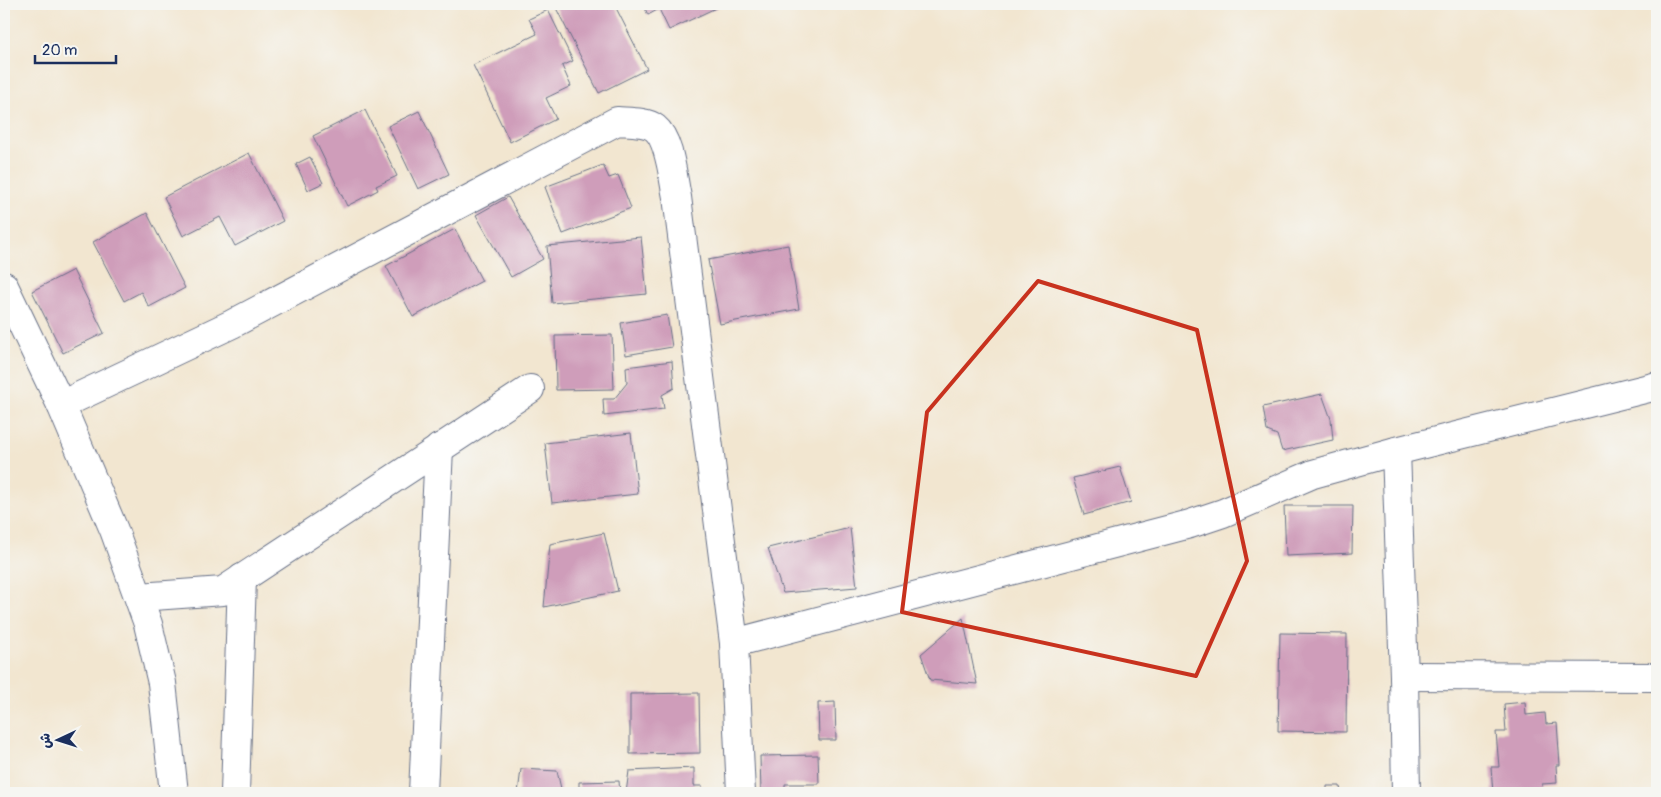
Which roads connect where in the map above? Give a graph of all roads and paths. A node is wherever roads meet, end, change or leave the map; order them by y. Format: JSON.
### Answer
{"nodes":[{"id":1,"x":4,"y":286,"type":"edge"},
{"id":2,"x":1657,"y":386,"type":"edge"},
{"id":3,"x":530,"y":389,"type":"dead end"},
{"id":4,"x":61,"y":405,"type":"junction"},
{"id":5,"x":439,"y":448,"type":"junction"},
{"id":6,"x":1396,"y":451,"type":"junction"},
{"id":7,"x":242,"y":578,"type":"junction"},
{"id":8,"x":138,"y":598,"type":"junction"},
{"id":9,"x":734,"y":643,"type":"junction"},
{"id":10,"x":1404,"y":676,"type":"junction"},
{"id":11,"x":1657,"y":677,"type":"edge"},
{"id":12,"x":174,"y":793,"type":"edge"},
{"id":13,"x":235,"y":793,"type":"edge"},
{"id":14,"x":423,"y":793,"type":"edge"},
{"id":15,"x":740,"y":793,"type":"edge"},
{"id":16,"x":1406,"y":793,"type":"edge"}],
"edges":[{"from":1,"to":4,"type":"street"},
{"from":2,"to":6,"type":"street"},
{"from":3,"to":5,"type":"street"},
{"from":4,"to":8,"type":"street"},
{"from":4,"to":9,"type":"street"},
{"from":5,"to":7,"type":"street"},
{"from":5,"to":14,"type":"street"},
{"from":6,"to":9,"type":"street"},
{"from":6,"to":10,"type":"street"},
{"from":7,"to":8,"type":"street"},
{"from":7,"to":13,"type":"street"},
{"from":8,"to":12,"type":"street"},
{"from":9,"to":15,"type":"street"},
{"from":10,"to":11,"type":"street"},
{"from":10,"to":16,"type":"street"}]}
